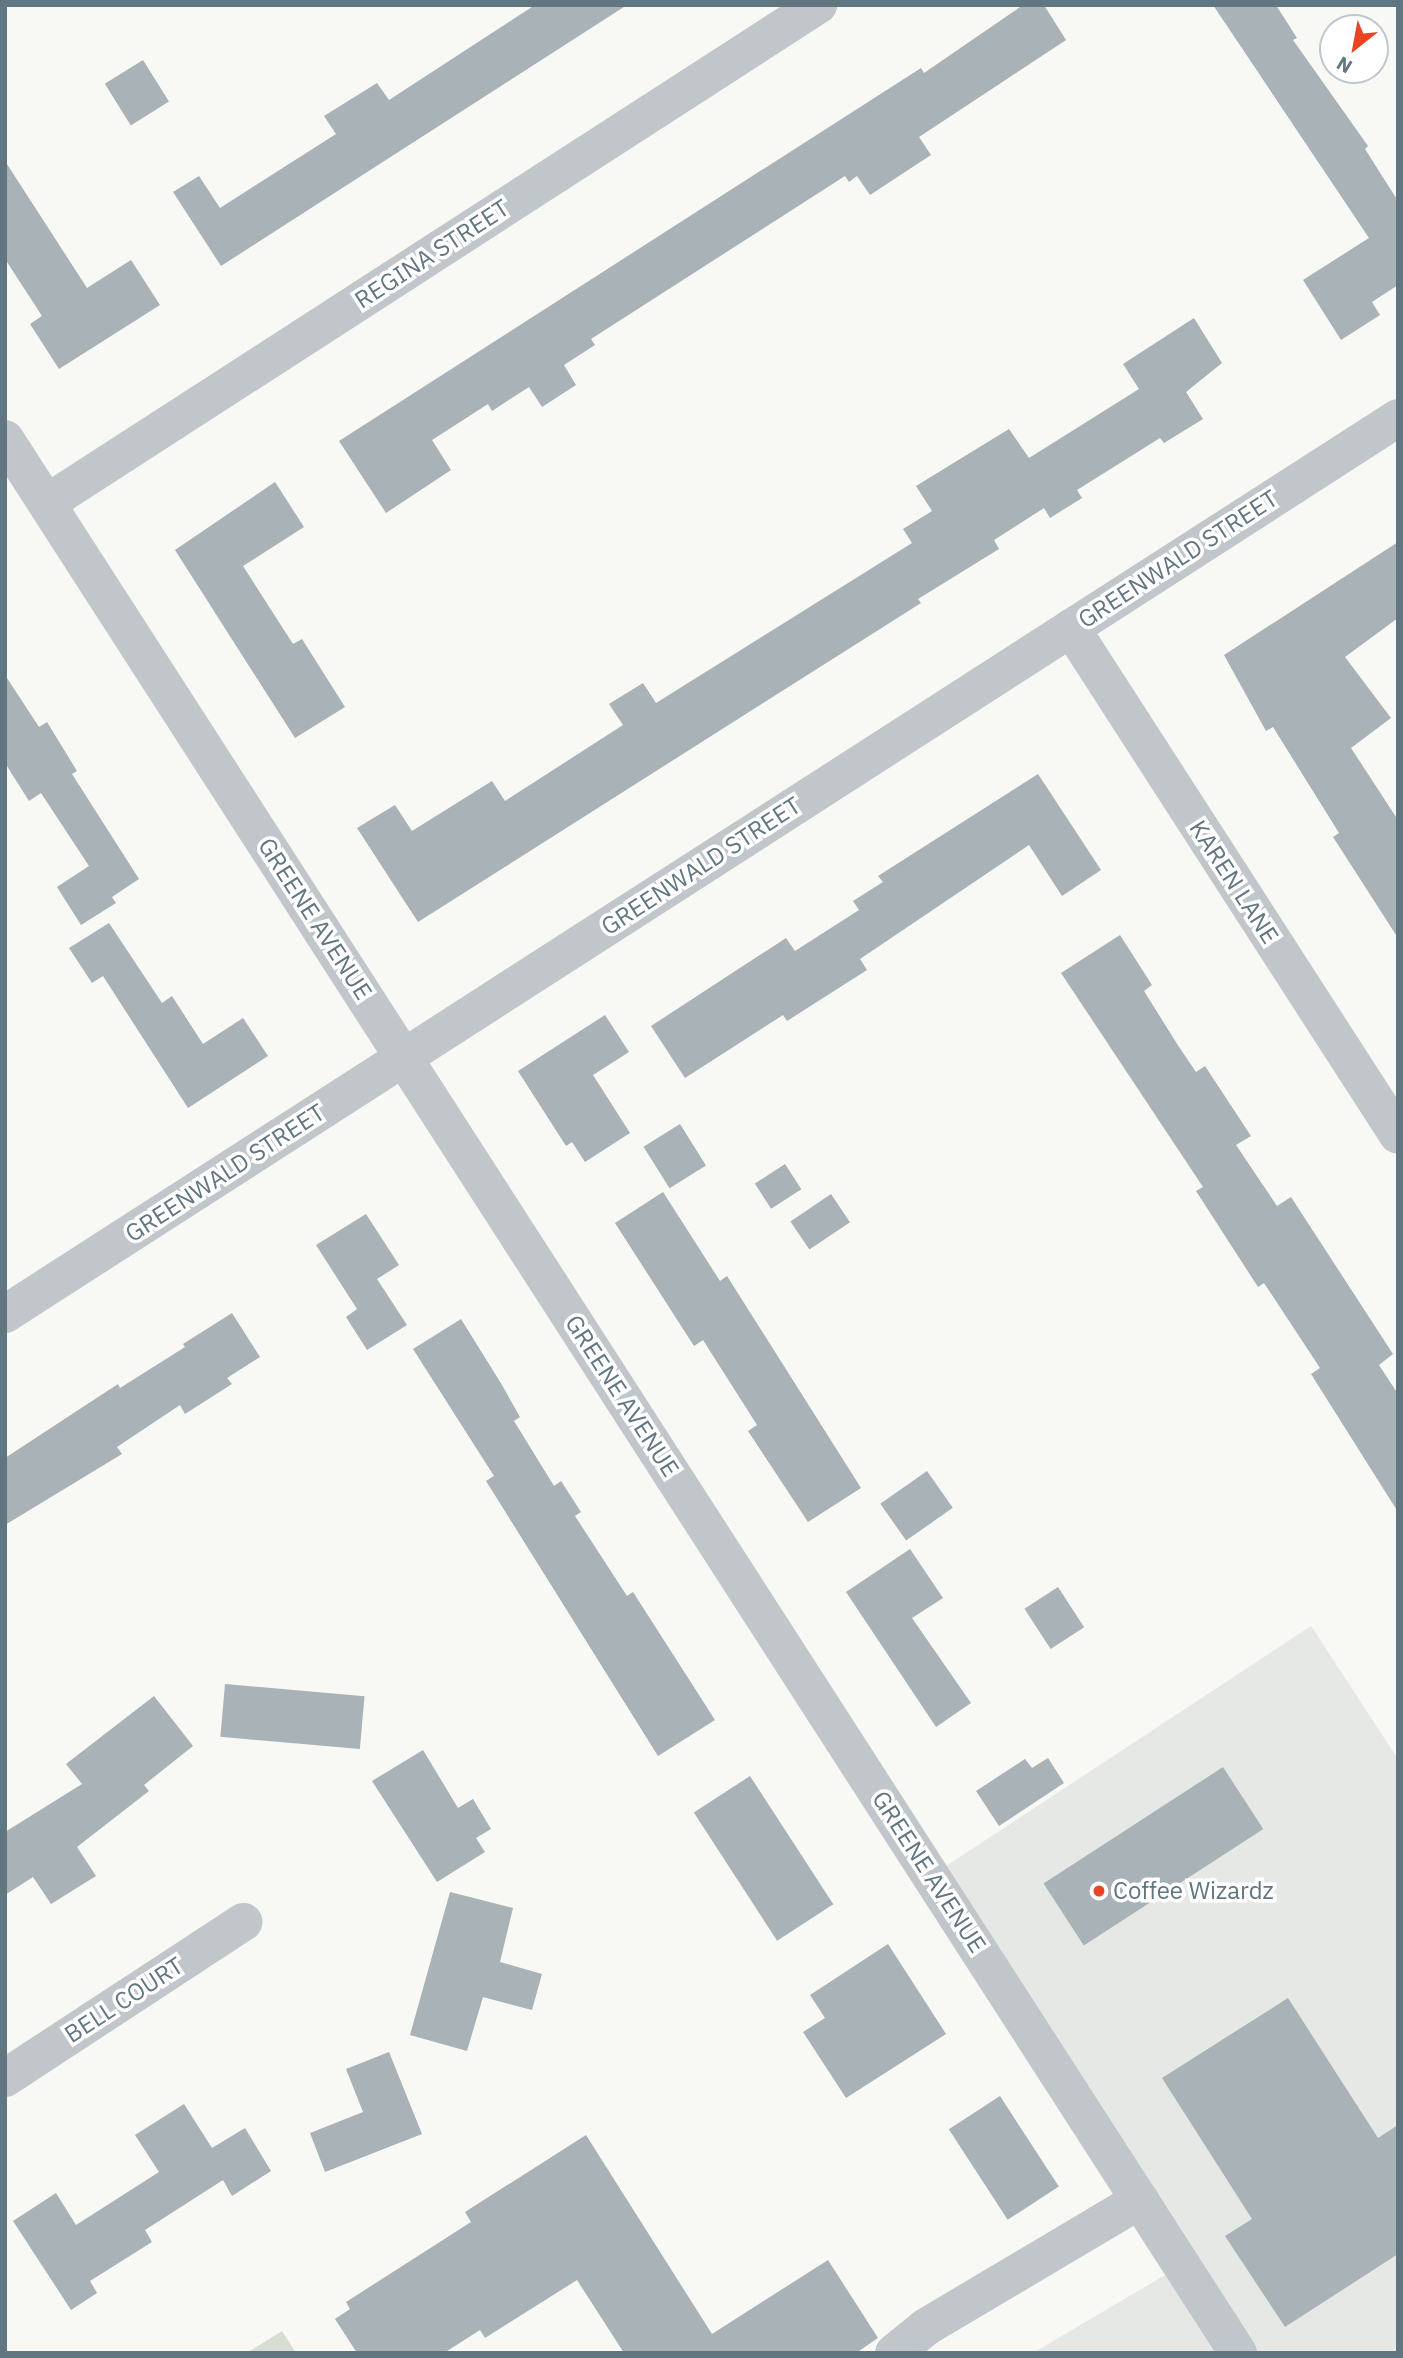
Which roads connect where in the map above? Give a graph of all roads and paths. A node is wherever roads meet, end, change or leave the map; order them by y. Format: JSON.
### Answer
{"nodes":[{"id":1,"x":818,"y":5,"type":"edge"},
{"id":2,"x":1398,"y":418,"type":"edge"},
{"id":3,"x":5,"y":439,"type":"edge"},
{"id":4,"x":47,"y":503,"type":"junction"},
{"id":5,"x":1071,"y":628,"type":"junction"},
{"id":6,"x":404,"y":1057,"type":"junction"},
{"id":7,"x":1398,"y":1135,"type":"edge"},
{"id":8,"x":5,"y":1314,"type":"edge"},
{"id":9,"x":243,"y":1922,"type":"dead end"},
{"id":10,"x":5,"y":2078,"type":"edge"},
{"id":11,"x":1140,"y":2200,"type":"junction"},
{"id":12,"x":894,"y":2353,"type":"edge"},
{"id":13,"x":1238,"y":2353,"type":"edge"}],
"edges":[{"from":1,"to":4,"type":"street","name":"REGINA STREET"},
{"from":2,"to":5,"type":"street","name":"GREENWALD STREET"},
{"from":3,"to":4,"type":"street","name":"GREENE AVENUE"},
{"from":4,"to":6,"type":"street","name":"GREENE AVENUE"},
{"from":5,"to":6,"type":"street","name":"GREENWALD STREET"},
{"from":5,"to":7,"type":"street","name":"KAREN LANE"},
{"from":6,"to":8,"type":"street","name":"GREENWALD STREET"},
{"from":6,"to":11,"type":"street","name":"GREENE AVENUE"},
{"from":9,"to":10,"type":"street","name":"BELL COURT"},
{"from":11,"to":12,"type":"street"},
{"from":11,"to":13,"type":"street","name":"GREENE AVENUE"}]}
